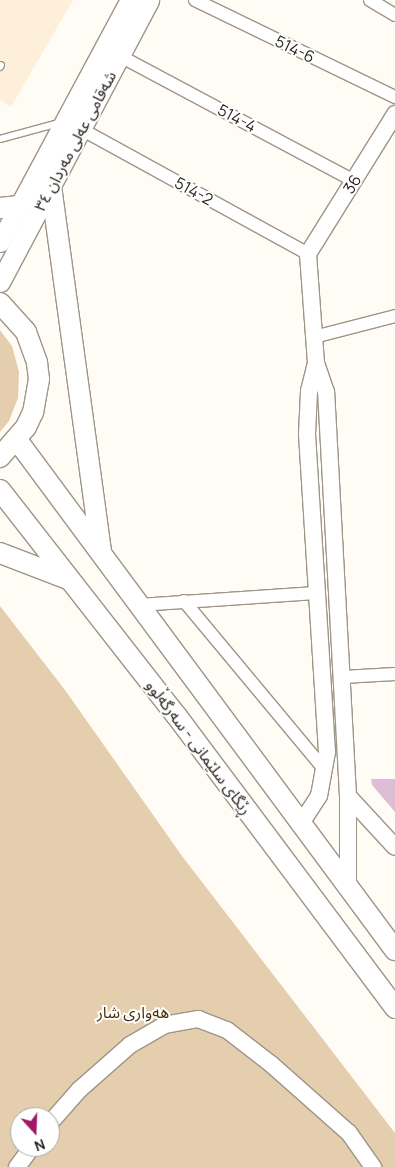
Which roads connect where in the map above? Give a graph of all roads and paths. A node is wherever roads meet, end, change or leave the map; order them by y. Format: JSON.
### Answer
{"nodes":[{"id":1,"x":130,"y":0,"type":"edge"},
{"id":2,"x":149,"y":0,"type":"edge"},
{"id":3,"x":195,"y":0,"type":"edge"},
{"id":4,"x":370,"y":0,"type":"edge"},
{"id":5,"x":395,"y":16,"type":"edge"},
{"id":6,"x":120,"y":56,"type":"junction"},
{"id":7,"x":395,"y":97,"type":"edge"},
{"id":8,"x":395,"y":114,"type":"edge"},
{"id":9,"x":73,"y":125,"type":"junction"},
{"id":10,"x":0,"y":139,"type":"edge"},
{"id":11,"x":354,"y":181,"type":"junction"},
{"id":12,"x":51,"y":186,"type":"junction"},
{"id":13,"x":9,"y":207,"type":"edge"},
{"id":14,"x":0,"y":242,"type":"edge"},
{"id":15,"x":308,"y":254,"type":"junction"},
{"id":16,"x":0,"y":282,"type":"edge"},
{"id":17,"x":0,"y":303,"type":"edge"},
{"id":18,"x":395,"y":316,"type":"edge"},
{"id":19,"x":314,"y":337,"type":"junction"},
{"id":20,"x":316,"y":363,"type":"junction"},
{"id":21,"x":17,"y":440,"type":"junction"},
{"id":22,"x":0,"y":457,"type":"edge"},
{"id":23,"x":0,"y":490,"type":"edge"},
{"id":24,"x":102,"y":552,"type":"junction"},
{"id":25,"x":0,"y":553,"type":"edge"},
{"id":26,"x":69,"y":579,"type":"junction"},
{"id":27,"x":316,"y":593,"type":"junction"},
{"id":28,"x":184,"y":601,"type":"junction"},
{"id":29,"x":139,"y":605,"type":"junction"},
{"id":30,"x":395,"y":674,"type":"edge"},
{"id":31,"x":343,"y":677,"type":"junction"},
{"id":32,"x":325,"y":770,"type":"junction"},
{"id":33,"x":348,"y":796,"type":"junction"},
{"id":34,"x":300,"y":825,"type":"junction"},
{"id":35,"x":395,"y":847,"type":"edge"},
{"id":36,"x":348,"y":890,"type":"junction"},
{"id":37,"x":395,"y":950,"type":"edge"},
{"id":38,"x":395,"y":1008,"type":"edge"},
{"id":39,"x":60,"y":1112,"type":"edge"},
{"id":40,"x":26,"y":1157,"type":"edge"},
{"id":41,"x":17,"y":1167,"type":"edge"},
{"id":42,"x":373,"y":1167,"type":"edge"}],
"edges":[{"from":1,"to":9,"type":"main road","name":"شەقامی عەلی مەردان ٣٤"},
{"from":2,"to":6,"type":"main road","name":"شەقامی عەلی مەردان ٣٤"},
{"from":3,"to":7,"type":"street","name":"514-6"},
{"from":4,"to":5,"type":"street"},
{"from":6,"to":9,"type":"main road","name":"شەقامی عەلی مەردان ٣٤"},
{"from":6,"to":11,"type":"street","name":"514-4"},
{"from":8,"to":11,"type":"street","name":"36"},
{"from":9,"to":10,"type":"lane"},
{"from":9,"to":12,"type":"main road","name":"شەقامی عەلی مەردان ٣٤"},
{"from":9,"to":13,"type":"main road","name":"شەقامی عەلی مەردان ٣٤"},
{"from":9,"to":15,"type":"street","name":"514-2"},
{"from":11,"to":15,"type":"street","name":"36"},
{"from":12,"to":16,"type":"main road","name":"شەقامی عەلی مەردان ٣٤"},
{"from":12,"to":24,"type":"main road"},
{"from":13,"to":14,"type":"main road","name":"شەقامی عەلی مەردان ٣٤"},
{"from":15,"to":19,"type":"street"},
{"from":17,"to":21,"type":"main road"},
{"from":18,"to":19,"type":"street"},
{"from":19,"to":20,"type":"street"},
{"from":20,"to":27,"type":"street"},
{"from":20,"to":31,"type":"street"},
{"from":21,"to":22,"type":"main road"},
{"from":21,"to":24,"type":"main road"},
{"from":23,"to":26,"type":"main road","name":"ڕێگای سلێمانی - سەرگەڵوو"},
{"from":24,"to":29,"type":"main road"},
{"from":25,"to":26,"type":"main road"},
{"from":26,"to":38,"type":"main road","name":"ڕێگای سلێمانی - سەرگەڵوو"},
{"from":27,"to":28,"type":"street"},
{"from":27,"to":32,"type":"street"},
{"from":28,"to":29,"type":"street"},
{"from":28,"to":32,"type":"street"},
{"from":29,"to":34,"type":"main road"},
{"from":30,"to":31,"type":"street"},
{"from":31,"to":33,"type":"street"},
{"from":32,"to":34,"type":"street"},
{"from":33,"to":35,"type":"street"},
{"from":33,"to":36,"type":"street"},
{"from":34,"to":36,"type":"main road"},
{"from":36,"to":37,"type":"main road"},
{"from":39,"to":42,"type":"street"},
{"from":40,"to":41,"type":"street"}]}
